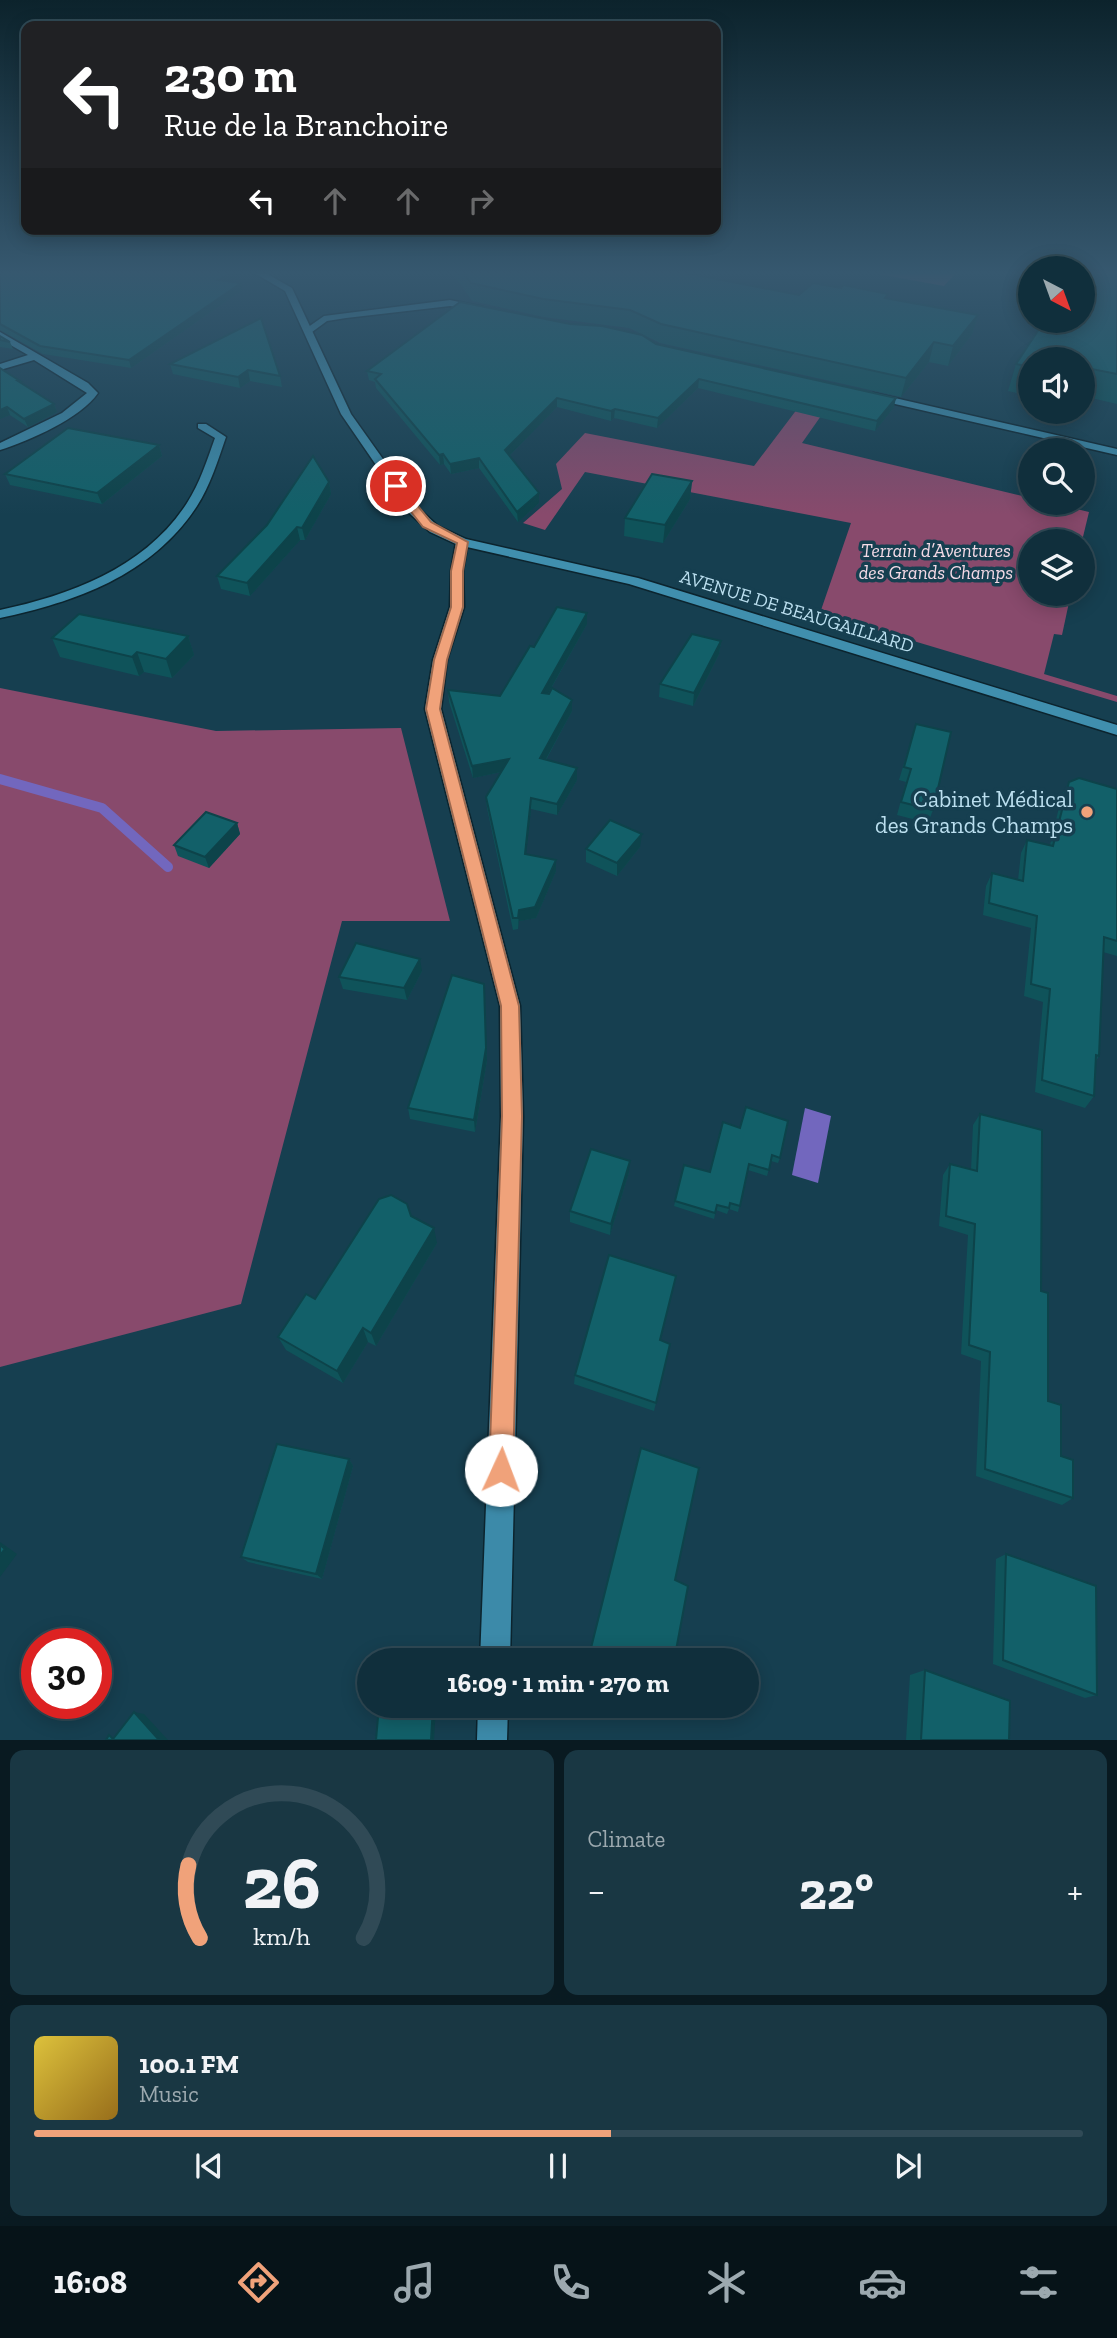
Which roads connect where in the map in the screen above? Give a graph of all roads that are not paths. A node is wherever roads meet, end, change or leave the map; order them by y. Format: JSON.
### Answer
{"nodes":[{"id":1,"x":29,"y":352,"type":"edge"},
{"id":2,"x":319,"y":352,"type":"edge"},
{"id":3,"x":36,"y":356,"type":"junction"},
{"id":4,"x":0,"y":367,"type":"edge"},
{"id":5,"x":866,"y":395,"type":"edge"},
{"id":6,"x":202,"y":425,"type":"dead end"},
{"id":7,"x":0,"y":447,"type":"edge"},
{"id":8,"x":1117,"y":452,"type":"edge"},
{"id":9,"x":463,"y":542,"type":"junction"},
{"id":10,"x":0,"y":614,"type":"edge"},
{"id":11,"x":1117,"y":730,"type":"edge"},
{"id":12,"x":495,"y":1648,"type":"edge"},
{"id":13,"x":493,"y":1718,"type":"edge"},
{"id":14,"x":492,"y":1740,"type":"edge"}],
"edges":[{"from":1,"to":3,"type":"street"},
{"from":2,"to":9,"type":"main road","name":"AVENUE DE BEAUGAILLARD"},
{"from":3,"to":4,"type":"street"},
{"from":3,"to":7,"type":"street"},
{"from":5,"to":8,"type":"street"},
{"from":6,"to":10,"type":"street"},
{"from":9,"to":11,"type":"main road","name":"AVENUE DE BEAUGAILLARD"},
{"from":9,"to":12,"type":"street"},
{"from":13,"to":14,"type":"street"}]}
